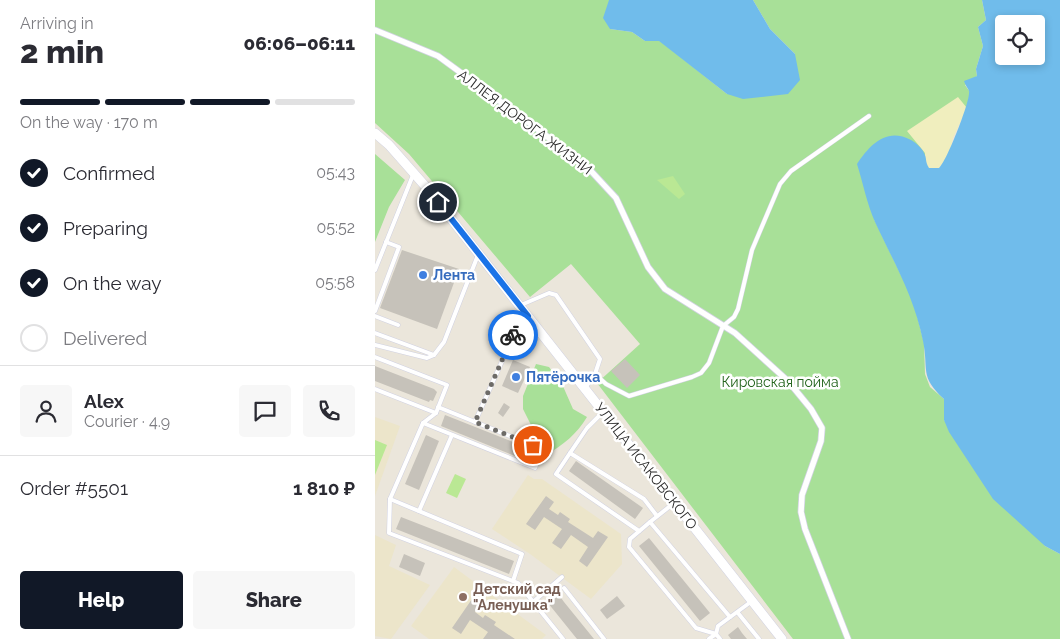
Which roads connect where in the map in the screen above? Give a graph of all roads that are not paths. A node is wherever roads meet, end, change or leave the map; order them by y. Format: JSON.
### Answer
{"nodes":[{"id":1,"x":375,"y":30,"type":"edge"},
{"id":2,"x":869,"y":116,"type":"dead end"},
{"id":3,"x":375,"y":133,"type":"edge"},
{"id":4,"x":414,"y":173,"type":"junction"},
{"id":5,"x":386,"y":242,"type":"junction"},
{"id":6,"x":479,"y":253,"type":"junction"},
{"id":7,"x":375,"y":270,"type":"edge"},
{"id":8,"x":521,"y":305,"type":"junction"},
{"id":9,"x":375,"y":311,"type":"edge"},
{"id":10,"x":375,"y":316,"type":"edge"},
{"id":11,"x":528,"y":316,"type":"junction"},
{"id":12,"x":398,"y":325,"type":"dead end"},
{"id":13,"x":723,"y":326,"type":"junction"},
{"id":14,"x":375,"y":333,"type":"edge"},
{"id":15,"x":375,"y":345,"type":"edge"},
{"id":16,"x":434,"y":356,"type":"junction"},
{"id":17,"x":375,"y":357,"type":"edge"},
{"id":18,"x":595,"y":374,"type":"junction"},
{"id":19,"x":585,"y":388,"type":"junction"},
{"id":20,"x":375,"y":389,"type":"edge"},
{"id":21,"x":438,"y":407,"type":"junction"},
{"id":22,"x":603,"y":412,"type":"junction"},
{"id":23,"x":436,"y":413,"type":"junction"},
{"id":24,"x":475,"y":422,"type":"junction"},
{"id":25,"x":423,"y":423,"type":"junction"},
{"id":26,"x":452,"y":435,"type":"junction"},
{"id":27,"x":570,"y":453,"type":"junction"},
{"id":28,"x":390,"y":499,"type":"junction"},
{"id":29,"x":675,"y":502,"type":"junction"},
{"id":30,"x":419,"y":511,"type":"junction"},
{"id":31,"x":657,"y":516,"type":"junction"},
{"id":32,"x":650,"y":522,"type":"junction"},
{"id":33,"x":639,"y":531,"type":"junction"},
{"id":34,"x":562,"y":576,"type":"dead end"},
{"id":35,"x":513,"y":581,"type":"junction"},
{"id":36,"x":565,"y":588,"type":"dead end"},
{"id":37,"x":752,"y":601,"type":"junction"},
{"id":38,"x":533,"y":602,"type":"junction"},
{"id":39,"x":737,"y":612,"type":"junction"},
{"id":40,"x":730,"y":617,"type":"junction"},
{"id":41,"x":716,"y":634,"type":"junction"},
{"id":42,"x":563,"y":639,"type":"edge"},
{"id":43,"x":604,"y":639,"type":"edge"},
{"id":44,"x":709,"y":639,"type":"edge"},
{"id":45,"x":720,"y":639,"type":"edge"},
{"id":46,"x":759,"y":639,"type":"edge"},
{"id":47,"x":782,"y":639,"type":"edge"},
{"id":48,"x":848,"y":639,"type":"edge"}],
"edges":[{"from":1,"to":13,"type":"street","name":"АЛЛЕЯ ДОРОГА ЖИЗНИ"},
{"from":2,"to":13,"type":"lane"},
{"from":3,"to":4,"type":"street","name":"УЛИЦА ИСАКОВСКОГО"},
{"from":4,"to":5,"type":"lane"},
{"from":4,"to":6,"type":"street","name":"УЛИЦА ИСАКОВСКОГО"},
{"from":5,"to":7,"type":"lane"},
{"from":5,"to":9,"type":"lane"},
{"from":6,"to":8,"type":"street","name":"УЛИЦА ИСАКОВСКОГО"},
{"from":6,"to":16,"type":"lane"},
{"from":8,"to":11,"type":"street","name":"УЛИЦА ИСАКОВСКОГО"},
{"from":8,"to":18,"type":"lane"},
{"from":10,"to":12,"type":"lane"},
{"from":11,"to":19,"type":"street","name":"УЛИЦА ИСАКОВСКОГО"},
{"from":11,"to":24,"type":"lane"},
{"from":13,"to":18,"type":"lane"},
{"from":13,"to":48,"type":"street","name":"АЛЛЕЯ ДОРОГА ЖИЗНИ"},
{"from":14,"to":16,"type":"lane"},
{"from":15,"to":16,"type":"lane"},
{"from":17,"to":21,"type":"lane"},
{"from":18,"to":19,"type":"lane"},
{"from":19,"to":22,"type":"street","name":"УЛИЦА ИСАКОВСКОГО"},
{"from":20,"to":23,"type":"lane"},
{"from":21,"to":23,"type":"lane"},
{"from":21,"to":24,"type":"lane"},
{"from":22,"to":27,"type":"lane"},
{"from":22,"to":29,"type":"street","name":"УЛИЦА ИСАКОВСКОГО"},
{"from":23,"to":25,"type":"lane"},
{"from":24,"to":26,"type":"lane"},
{"from":25,"to":26,"type":"lane"},
{"from":25,"to":28,"type":"lane"},
{"from":26,"to":30,"type":"lane"},
{"from":27,"to":31,"type":"lane"},
{"from":27,"to":33,"type":"lane"},
{"from":28,"to":30,"type":"lane"},
{"from":28,"to":35,"type":"lane"},
{"from":29,"to":31,"type":"lane"},
{"from":29,"to":37,"type":"street","name":"УЛИЦА ИСАКОВСКОГО"},
{"from":30,"to":35,"type":"lane"},
{"from":31,"to":32,"type":"lane"},
{"from":32,"to":33,"type":"lane"},
{"from":32,"to":40,"type":"lane"},
{"from":33,"to":41,"type":"lane"},
{"from":34,"to":38,"type":"lane"},
{"from":35,"to":38,"type":"lane"},
{"from":36,"to":43,"type":"lane"},
{"from":37,"to":39,"type":"lane"},
{"from":37,"to":47,"type":"street","name":"УЛИЦА ИСАКОВСКОГО"},
{"from":38,"to":42,"type":"lane"},
{"from":39,"to":40,"type":"lane"},
{"from":39,"to":46,"type":"lane"},
{"from":40,"to":41,"type":"lane"},
{"from":41,"to":44,"type":"lane"},
{"from":41,"to":45,"type":"lane"}]}
